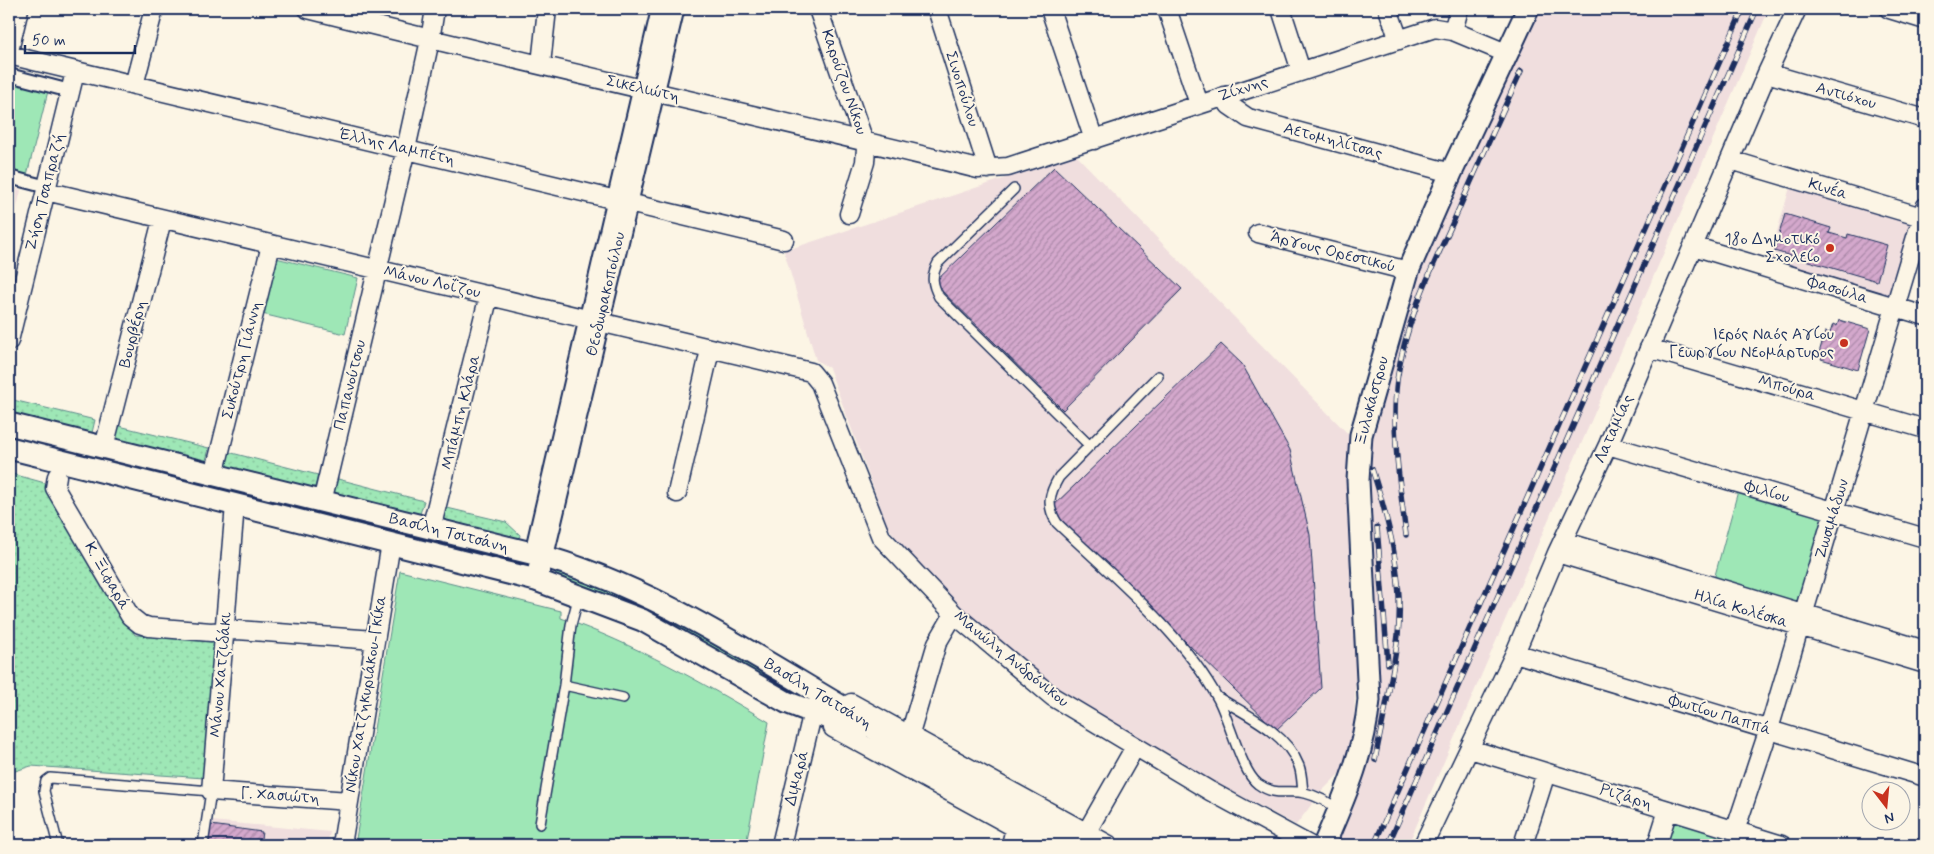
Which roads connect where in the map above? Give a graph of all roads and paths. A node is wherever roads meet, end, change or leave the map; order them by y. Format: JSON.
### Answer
{"nodes":[{"id":1,"x":20,"y":9,"type":"edge"},
{"id":2,"x":154,"y":9,"type":"edge"},
{"id":3,"x":435,"y":9,"type":"edge"},
{"id":4,"x":548,"y":9,"type":"edge"},
{"id":5,"x":658,"y":9,"type":"edge"},
{"id":6,"x":673,"y":9,"type":"edge"},
{"id":7,"x":818,"y":9,"type":"edge"},
{"id":8,"x":936,"y":9,"type":"edge"},
{"id":9,"x":1050,"y":9,"type":"edge"},
{"id":10,"x":1167,"y":9,"type":"edge"},
{"id":11,"x":1281,"y":9,"type":"edge"},
{"id":12,"x":1388,"y":9,"type":"edge"},
{"id":13,"x":1459,"y":9,"type":"edge"},
{"id":14,"x":1528,"y":9,"type":"edge"},
{"id":15,"x":1797,"y":9,"type":"edge"},
{"id":16,"x":1889,"y":9,"type":"edge"},
{"id":17,"x":319,"y":10,"type":"edge"},
{"id":18,"x":1925,"y":20,"type":"edge"},
{"id":19,"x":1454,"y":31,"type":"junction"},
{"id":20,"x":430,"y":40,"type":"junction"},
{"id":21,"x":1399,"y":40,"type":"junction"},
{"id":22,"x":9,"y":53,"type":"edge"},
{"id":23,"x":1506,"y":54,"type":"junction"},
{"id":24,"x":541,"y":64,"type":"junction"},
{"id":25,"x":1301,"y":71,"type":"junction"},
{"id":26,"x":75,"y":72,"type":"junction"},
{"id":27,"x":1767,"y":73,"type":"junction"},
{"id":28,"x":9,"y":75,"type":"edge"},
{"id":29,"x":134,"y":85,"type":"junction"},
{"id":30,"x":647,"y":90,"type":"junction"},
{"id":31,"x":70,"y":91,"type":"junction"},
{"id":32,"x":1224,"y":96,"type":"junction"},
{"id":33,"x":1199,"y":104,"type":"junction"},
{"id":34,"x":1925,"y":119,"type":"edge"},
{"id":35,"x":1094,"y":140,"type":"junction"},
{"id":36,"x":865,"y":141,"type":"junction"},
{"id":37,"x":406,"y":149,"type":"junction"},
{"id":38,"x":1730,"y":160,"type":"junction"},
{"id":39,"x":983,"y":169,"type":"junction"},
{"id":40,"x":1451,"y":173,"type":"junction"},
{"id":41,"x":9,"y":177,"type":"edge"},
{"id":42,"x":46,"y":189,"type":"junction"},
{"id":43,"x":1014,"y":190,"type":"dead end"},
{"id":44,"x":620,"y":200,"type":"junction"},
{"id":45,"x":849,"y":214,"type":"dead end"},
{"id":46,"x":1924,"y":214,"type":"edge"},
{"id":47,"x":162,"y":220,"type":"junction"},
{"id":48,"x":1258,"y":233,"type":"dead end"},
{"id":49,"x":784,"y":240,"type":"dead end"},
{"id":50,"x":271,"y":245,"type":"junction"},
{"id":51,"x":1693,"y":246,"type":"junction"},
{"id":52,"x":378,"y":269,"type":"junction"},
{"id":53,"x":1408,"y":271,"type":"junction"},
{"id":54,"x":489,"y":295,"type":"junction"},
{"id":55,"x":1895,"y":307,"type":"junction"},
{"id":56,"x":1925,"y":316,"type":"edge"},
{"id":57,"x":593,"y":320,"type":"junction"},
{"id":58,"x":9,"y":341,"type":"edge"},
{"id":59,"x":1649,"y":348,"type":"junction"},
{"id":60,"x":710,"y":350,"type":"junction"},
{"id":61,"x":1158,"y":376,"type":"dead end"},
{"id":62,"x":816,"y":377,"type":"joint"},
{"id":63,"x":1864,"y":411,"type":"junction"},
{"id":64,"x":9,"y":424,"type":"edge"},
{"id":65,"x":1925,"y":428,"type":"edge"},
{"id":66,"x":1608,"y":445,"type":"junction"},
{"id":67,"x":1090,"y":446,"type":"junction"},
{"id":68,"x":9,"y":448,"type":"edge"},
{"id":69,"x":104,"y":448,"type":"junction"},
{"id":70,"x":214,"y":475,"type":"junction"},
{"id":71,"x":57,"y":476,"type":"dead end"},
{"id":72,"x":677,"y":494,"type":"dead end"},
{"id":73,"x":322,"y":502,"type":"junction"},
{"id":74,"x":235,"y":504,"type":"junction"},
{"id":75,"x":1834,"y":511,"type":"junction"},
{"id":76,"x":431,"y":530,"type":"junction"},
{"id":77,"x":1925,"y":538,"type":"edge"},
{"id":78,"x":391,"y":543,"type":"junction"},
{"id":79,"x":1560,"y":547,"type":"junction"},
{"id":80,"x":537,"y":555,"type":"junction"},
{"id":81,"x":536,"y":580,"type":"junction"},
{"id":82,"x":579,"y":595,"type":"junction"},
{"id":83,"x":954,"y":614,"type":"junction"},
{"id":84,"x":1801,"y":620,"type":"junction"},
{"id":85,"x":224,"y":631,"type":"junction"},
{"id":86,"x":375,"y":640,"type":"junction"},
{"id":87,"x":1925,"y":650,"type":"edge"},
{"id":88,"x":1516,"y":653,"type":"junction"},
{"id":89,"x":1925,"y":664,"type":"edge"},
{"id":90,"x":564,"y":686,"type":"junction"},
{"id":91,"x":1217,"y":697,"type":"junction"},
{"id":92,"x":623,"y":698,"type":"dead end"},
{"id":93,"x":816,"y":709,"type":"junction"},
{"id":94,"x":1769,"y":730,"type":"junction"},
{"id":95,"x":910,"y":734,"type":"junction"},
{"id":96,"x":1135,"y":747,"type":"junction"},
{"id":97,"x":1470,"y":749,"type":"junction"},
{"id":98,"x":1546,"y":773,"type":"junction"},
{"id":99,"x":1925,"y":777,"type":"edge"},
{"id":100,"x":211,"y":791,"type":"junction"},
{"id":101,"x":1303,"y":793,"type":"junction"},
{"id":102,"x":349,"y":801,"type":"junction"},
{"id":103,"x":1340,"y":810,"type":"junction"},
{"id":104,"x":1668,"y":810,"type":"junction"},
{"id":105,"x":540,"y":824,"type":"dead end"},
{"id":106,"x":1015,"y":828,"type":"junction"},
{"id":107,"x":1735,"y":831,"type":"junction"},
{"id":108,"x":1086,"y":839,"type":"edge"},
{"id":109,"x":1772,"y":844,"type":"edge"},
{"id":110,"x":58,"y":845,"type":"edge"},
{"id":111,"x":203,"y":845,"type":"edge"},
{"id":112,"x":342,"y":845,"type":"edge"},
{"id":113,"x":781,"y":845,"type":"edge"},
{"id":114,"x":1011,"y":845,"type":"edge"},
{"id":115,"x":1047,"y":845,"type":"edge"},
{"id":116,"x":1109,"y":845,"type":"edge"},
{"id":117,"x":1309,"y":845,"type":"edge"},
{"id":118,"x":1324,"y":845,"type":"edge"},
{"id":119,"x":1423,"y":845,"type":"edge"},
{"id":120,"x":1523,"y":845,"type":"edge"},
{"id":121,"x":1657,"y":845,"type":"edge"}],
"edges":[{"from":1,"to":22,"type":"street"},
{"from":2,"to":29,"type":"street"},
{"from":3,"to":20,"type":"street","name":"Παπανούτσου"},
{"from":4,"to":24,"type":"street"},
{"from":5,"to":30,"type":"street"},
{"from":6,"to":30,"type":"street","name":"Θεοδωρακοπούλου"},
{"from":7,"to":36,"type":"street","name":"Καρούζου Νίκου"},
{"from":8,"to":39,"type":"street","name":"Σινοπούλου"},
{"from":9,"to":35,"type":"street"},
{"from":10,"to":33,"type":"street"},
{"from":11,"to":25,"type":"street"},
{"from":12,"to":21,"type":"street"},
{"from":13,"to":19,"type":"street"},
{"from":14,"to":23,"type":"street","name":"Ξυλοκάστρου"},
{"from":15,"to":27,"type":"street","name":"Λαταμίας"},
{"from":16,"to":18,"type":"street"},
{"from":17,"to":20,"type":"street","name":"Σικελιώτη"},
{"from":19,"to":21,"type":"street","name":"Ζίχνης"},
{"from":19,"to":23,"type":"street","name":"Ζίχνης"},
{"from":20,"to":24,"type":"street","name":"Σικελιώτη"},
{"from":20,"to":37,"type":"street","name":"Παπανούτσου"},
{"from":21,"to":25,"type":"street","name":"Ζίχνης"},
{"from":22,"to":26,"type":"street","name":"Έλλης Λαμπέτη"},
{"from":23,"to":40,"type":"street","name":"Ξυλοκάστρου"},
{"from":24,"to":30,"type":"street","name":"Σικελιώτη"},
{"from":25,"to":32,"type":"street","name":"Ζίχνης"},
{"from":26,"to":29,"type":"street","name":"Έλλης Λαμπέτη"},
{"from":26,"to":31,"type":"street","name":"Ζήση Τσαπραζή"},
{"from":27,"to":34,"type":"street","name":"Αντιόχου"},
{"from":27,"to":38,"type":"street","name":"Λαταμίας"},
{"from":28,"to":31,"type":"street"},
{"from":29,"to":37,"type":"street","name":"Έλλης Λαμπέτη"},
{"from":30,"to":36,"type":"street","name":"Σικελιώτη"},
{"from":30,"to":44,"type":"street","name":"Θεοδωρακοπούλου"},
{"from":31,"to":42,"type":"street","name":"Ζήση Τσαπραζή"},
{"from":32,"to":33,"type":"street","name":"Ζίχνης"},
{"from":32,"to":40,"type":"street","name":"Αετομηλίτσας"},
{"from":33,"to":35,"type":"street","name":"Ζίχνης"},
{"from":35,"to":39,"type":"street","name":"Ζίχνης"},
{"from":36,"to":39,"type":"street","name":"Σικελιώτη"},
{"from":36,"to":45,"type":"street","name":"Καρούζου Νίκου"},
{"from":37,"to":44,"type":"street","name":"Έλλης Λαμπέτη"},
{"from":37,"to":52,"type":"street","name":"Παπανούτσου"},
{"from":38,"to":46,"type":"street","name":"Κινέα"},
{"from":38,"to":51,"type":"street","name":"Λαταμίας"},
{"from":40,"to":53,"type":"street","name":"Ξυλοκάστρου"},
{"from":41,"to":42,"type":"street","name":"Μάνου Λοΐζου"},
{"from":42,"to":47,"type":"street","name":"Μάνου Λοΐζου"},
{"from":42,"to":58,"type":"street","name":"Ζήση Τσαπραζή"},
{"from":43,"to":67,"type":"lane"},
{"from":44,"to":49,"type":"street","name":"Έλλης Λαμπέτη"},
{"from":44,"to":57,"type":"street","name":"Θεοδωρακοπούλου"},
{"from":46,"to":55,"type":"street","name":"Ζωσιμάδων"},
{"from":47,"to":50,"type":"street","name":"Μάνου Λοΐζου"},
{"from":47,"to":69,"type":"street","name":"Βουρβέρη"},
{"from":48,"to":53,"type":"street","name":"Άργους Ορεστικού"},
{"from":50,"to":52,"type":"street","name":"Μάνου Λοΐζου"},
{"from":50,"to":70,"type":"street","name":"Συκούτρη Γιάννη"},
{"from":51,"to":55,"type":"street","name":"Φασούλα"},
{"from":51,"to":59,"type":"street","name":"Λαταμίας"},
{"from":52,"to":54,"type":"street","name":"Μάνου Λοΐζου"},
{"from":52,"to":73,"type":"street","name":"Παπανούτσου"},
{"from":53,"to":103,"type":"street","name":"Ξυλοκάστρου"},
{"from":54,"to":57,"type":"street","name":"Μάνου Λοΐζου"},
{"from":54,"to":76,"type":"street","name":"Μπάμπη Κλάρα"},
{"from":55,"to":56,"type":"street","name":"Φασούλα"},
{"from":55,"to":63,"type":"street","name":"Ζωσιμάδων"},
{"from":57,"to":60,"type":"street","name":"Μάνου Λοΐζου"},
{"from":57,"to":80,"type":"street","name":"Θεοδωρακοπούλου"},
{"from":59,"to":63,"type":"street","name":"Μπούρα"},
{"from":59,"to":66,"type":"street","name":"Λαταμίας"},
{"from":60,"to":62,"type":"street","name":"Μάνου Λοΐζου"},
{"from":60,"to":72,"type":"street"},
{"from":61,"to":67,"type":"lane"},
{"from":62,"to":83,"type":"street","name":"Μανώλη Ανδρόνικου"},
{"from":63,"to":65,"type":"street","name":"Μπούρα"},
{"from":63,"to":75,"type":"street","name":"Ζωσιμάδων"},
{"from":64,"to":69,"type":"street","name":"Βασίλη Τσιτσάνη"},
{"from":66,"to":75,"type":"street","name":"Φιλίου"},
{"from":66,"to":79,"type":"street","name":"Λαταμίας"},
{"from":67,"to":91,"type":"lane"},
{"from":68,"to":74,"type":"street","name":"Βασίλη Τσιτσάνη"},
{"from":69,"to":70,"type":"street","name":"Βασίλη Τσιτσάνη"},
{"from":70,"to":73,"type":"street","name":"Βασίλη Τσιτσάνη"},
{"from":71,"to":85,"type":"street","name":"Κ. Ξιφαρά"},
{"from":73,"to":76,"type":"street","name":"Βασίλη Τσιτσάνη"},
{"from":74,"to":78,"type":"street","name":"Βασίλη Τσιτσάνη"},
{"from":74,"to":85,"type":"street","name":"Μάνου Χατζιδάκι"},
{"from":75,"to":77,"type":"street","name":"Φιλίου"},
{"from":75,"to":84,"type":"street","name":"Ζωσιμάδων"},
{"from":76,"to":80,"type":"street","name":"Βασίλη Τσιτσάνη"},
{"from":78,"to":81,"type":"street","name":"Βασίλη Τσιτσάνη"},
{"from":78,"to":86,"type":"street","name":"Νίκου Χατζηκυριάκου-Γκίκα"},
{"from":79,"to":84,"type":"street","name":"Ηλία Κολέσκα"},
{"from":79,"to":88,"type":"street","name":"Λαταμίας"},
{"from":80,"to":81,"type":"street","name":"Θεοδωρακοπούλου"},
{"from":80,"to":93,"type":"street","name":"Βασίλη Τσιτσάνη"},
{"from":81,"to":82,"type":"street","name":"Βασίλη Τσιτσάνη"},
{"from":82,"to":90,"type":"lane"},
{"from":82,"to":93,"type":"street","name":"Βασίλη Τσιτσάνη"},
{"from":83,"to":95,"type":"street"},
{"from":83,"to":96,"type":"street","name":"Μανώλη Ανδρόνικου"},
{"from":84,"to":87,"type":"street","name":"Ηλία Κολέσκα"},
{"from":84,"to":89,"type":"street","name":"Ηλία Κολέσκα"},
{"from":84,"to":94,"type":"street","name":"Ζωσιμάδων"},
{"from":85,"to":86,"type":"street","name":"Κ. Ξιφαρά"},
{"from":85,"to":100,"type":"street","name":"Μάνου Χατζιδάκι"},
{"from":86,"to":102,"type":"street","name":"Νίκου Χατζηκυριάκου-Γκίκα"},
{"from":88,"to":94,"type":"street","name":"Φωτίου Παππά"},
{"from":88,"to":97,"type":"street","name":"Λαταμίας"},
{"from":90,"to":92,"type":"lane"},
{"from":90,"to":105,"type":"lane"},
{"from":91,"to":101,"type":"lane"},
{"from":91,"to":101,"type":"lane"},
{"from":93,"to":95,"type":"street"},
{"from":93,"to":106,"type":"street","name":"Βασίλη Τσιτσάνη"},
{"from":93,"to":108,"type":"street","name":"Βασίλη Τσιτσάνη"},
{"from":93,"to":113,"type":"street","name":"Διμαρά"},
{"from":94,"to":99,"type":"street","name":"Φωτίου Παππά"},
{"from":94,"to":107,"type":"street","name":"Ζωσιμάδων"},
{"from":95,"to":108,"type":"street"},
{"from":96,"to":108,"type":"street"},
{"from":96,"to":117,"type":"street","name":"Μανώλη Ανδρόνικου"},
{"from":97,"to":98,"type":"street","name":"Ριζάρη"},
{"from":97,"to":119,"type":"street","name":"Λαταμίας"},
{"from":98,"to":104,"type":"street","name":"Ριζάρη"},
{"from":98,"to":120,"type":"street"},
{"from":100,"to":102,"type":"street","name":"Γ. Χασιώτη"},
{"from":100,"to":110,"type":"lane"},
{"from":100,"to":111,"type":"lane","name":"Μάνου Χατζιδάκι"},
{"from":101,"to":103,"type":"lane"},
{"from":102,"to":112,"type":"street","name":"Νίκου Χατζηκυριάκου-Γκίκα"},
{"from":103,"to":118,"type":"street","name":"Ξυλοκάστρου"},
{"from":104,"to":107,"type":"street","name":"Ριζάρη"},
{"from":104,"to":121,"type":"street"},
{"from":106,"to":114,"type":"street"},
{"from":106,"to":115,"type":"street","name":"Βασίλη Τσιτσάνη"},
{"from":107,"to":109,"type":"street","name":"Ριζάρη"},
{"from":108,"to":116,"type":"street"}]}
